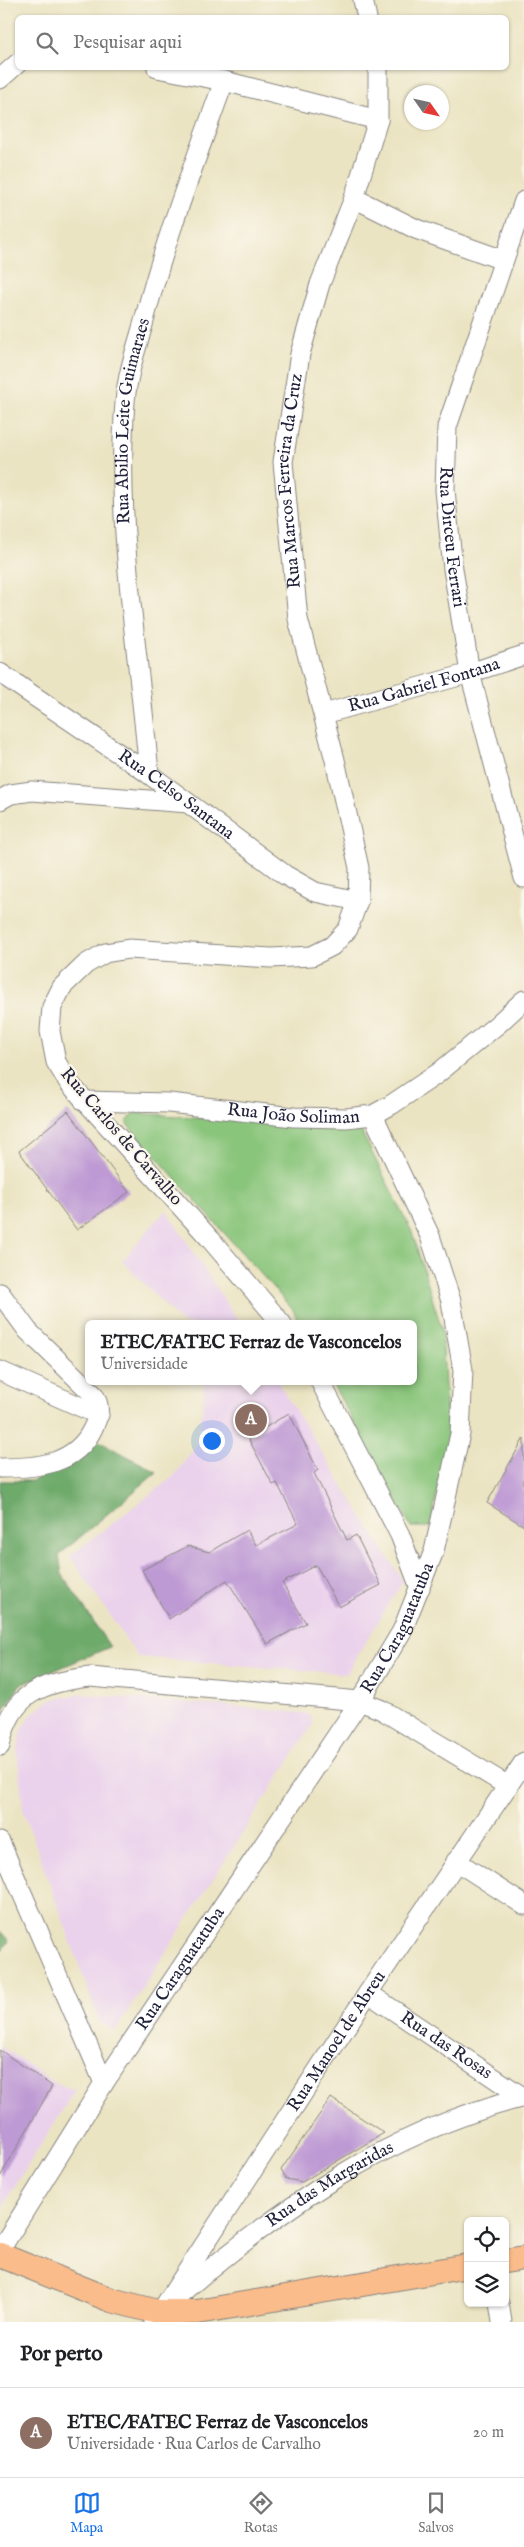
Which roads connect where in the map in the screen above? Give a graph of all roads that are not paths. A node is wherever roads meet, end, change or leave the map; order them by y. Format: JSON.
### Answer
{"nodes":[{"id":1,"x":363,"y":0,"type":"edge"},
{"id":2,"x":366,"y":15,"type":"edge"},
{"id":3,"x":15,"y":66,"type":"edge"},
{"id":4,"x":167,"y":70,"type":"edge"},
{"id":5,"x":378,"y":70,"type":"edge"},
{"id":6,"x":0,"y":79,"type":"edge"},
{"id":7,"x":224,"y":81,"type":"junction"},
{"id":8,"x":378,"y":120,"type":"junction"},
{"id":9,"x":354,"y":198,"type":"junction"},
{"id":10,"x":524,"y":201,"type":"edge"},
{"id":11,"x":504,"y":260,"type":"junction"},
{"id":12,"x":524,"y":654,"type":"edge"},
{"id":13,"x":0,"y":673,"type":"edge"},
{"id":14,"x":470,"y":673,"type":"junction"},
{"id":15,"x":324,"y":714,"type":"junction"},
{"id":16,"x":149,"y":774,"type":"junction"},
{"id":17,"x":0,"y":800,"type":"edge"},
{"id":18,"x":188,"y":803,"type":"junction"},
{"id":19,"x":524,"y":878,"type":"edge"},
{"id":20,"x":358,"y":901,"type":"junction"},
{"id":21,"x":348,"y":929,"type":"joint"},
{"id":22,"x":524,"y":1000,"type":"edge"},
{"id":23,"x":84,"y":1101,"type":"junction"},
{"id":24,"x":372,"y":1115,"type":"junction"},
{"id":25,"x":0,"y":1293,"type":"edge"},
{"id":26,"x":279,"y":1320,"type":"edge"},
{"id":27,"x":0,"y":1371,"type":"edge"},
{"id":28,"x":322,"y":1385,"type":"edge"},
{"id":29,"x":99,"y":1415,"type":"junction"},
{"id":30,"x":0,"y":1468,"type":"edge"},
{"id":31,"x":400,"y":1535,"type":"junction"},
{"id":32,"x":434,"y":1551,"type":"junction"},
{"id":33,"x":420,"y":1588,"type":"junction"},
{"id":34,"x":360,"y":1701,"type":"junction"},
{"id":35,"x":0,"y":1746,"type":"edge"},
{"id":36,"x":524,"y":1762,"type":"edge"},
{"id":37,"x":508,"y":1786,"type":"junction"},
{"id":38,"x":0,"y":1842,"type":"edge"},
{"id":39,"x":456,"y":1861,"type":"junction"},
{"id":40,"x":524,"y":1904,"type":"edge"},
{"id":41,"x":368,"y":1993,"type":"junction"},
{"id":42,"x":104,"y":2083,"type":"junction"},
{"id":43,"x":524,"y":2098,"type":"edge"},
{"id":44,"x":0,"y":2250,"type":"edge"},
{"id":45,"x":0,"y":2254,"type":"edge"},
{"id":46,"x":524,"y":2258,"type":"edge"},
{"id":47,"x":509,"y":2260,"type":"edge"},
{"id":48,"x":464,"y":2267,"type":"edge"},
{"id":49,"x":500,"y":2307,"type":"edge"},
{"id":50,"x":156,"y":2317,"type":"edge"},
{"id":51,"x":502,"y":2322,"type":"edge"}],
"edges":[{"from":1,"to":2,"type":"street"},
{"from":3,"to":6,"type":"street"},
{"from":4,"to":7,"type":"street"},
{"from":5,"to":8,"type":"street","name":"Rua Marcos Ferreira da Cruz"},
{"from":7,"to":8,"type":"street"},
{"from":7,"to":16,"type":"street","name":"Rua Abilio Leite Guimaraes"},
{"from":8,"to":9,"type":"street","name":"Rua Marcos Ferreira da Cruz"},
{"from":9,"to":11,"type":"street"},
{"from":9,"to":15,"type":"street","name":"Rua Marcos Ferreira da Cruz"},
{"from":10,"to":11,"type":"street","name":"Rua Dirceu Ferrari"},
{"from":11,"to":14,"type":"street","name":"Rua Dirceu Ferrari"},
{"from":12,"to":14,"type":"street","name":"Rua Gabriel Fontana"},
{"from":13,"to":16,"type":"street","name":"Rua Celso Santana"},
{"from":14,"to":15,"type":"street","name":"Rua Gabriel Fontana"},
{"from":14,"to":19,"type":"street","name":"Rua Dirceu Ferrari"},
{"from":15,"to":20,"type":"street","name":"Rua Marcos Ferreira da Cruz"},
{"from":16,"to":18,"type":"street","name":"Rua Celso Santana"},
{"from":17,"to":18,"type":"street"},
{"from":18,"to":20,"type":"street","name":"Rua Celso Santana"},
{"from":20,"to":21,"type":"street","name":"Rua Marcos Ferreira da Cruz"},
{"from":21,"to":23,"type":"street","name":"Rua Carlos de Carvalho"},
{"from":22,"to":24,"type":"street","name":"Rua João Soliman"},
{"from":23,"to":24,"type":"street","name":"Rua João Soliman"},
{"from":23,"to":26,"type":"street","name":"Rua Carlos de Carvalho"},
{"from":24,"to":32,"type":"street","name":"Rua Caraguatatuba"},
{"from":25,"to":29,"type":"street"},
{"from":27,"to":29,"type":"street"},
{"from":28,"to":31,"type":"street"},
{"from":29,"to":30,"type":"street"},
{"from":31,"to":32,"type":"street"},
{"from":31,"to":33,"type":"street"},
{"from":32,"to":33,"type":"street","name":"Rua Caraguatatuba"},
{"from":33,"to":34,"type":"street","name":"Rua Caraguatatuba"},
{"from":34,"to":35,"type":"street"},
{"from":34,"to":37,"type":"street"},
{"from":34,"to":42,"type":"street","name":"Rua Caraguatatuba"},
{"from":36,"to":37,"type":"street","name":"Rua Manoel de Abreu"},
{"from":37,"to":39,"type":"street","name":"Rua Manoel de Abreu"},
{"from":38,"to":42,"type":"street"},
{"from":39,"to":40,"type":"street"},
{"from":39,"to":41,"type":"street","name":"Rua Manoel de Abreu"},
{"from":41,"to":43,"type":"street","name":"Rua das Rosas"},
{"from":41,"to":50,"type":"street","name":"Rua Manoel de Abreu"},
{"from":42,"to":44,"type":"street","name":"Rua Caraguatatuba"},
{"from":43,"to":50,"type":"street","name":"Rua das Margaridas"},
{"from":45,"to":50,"type":"main road"},
{"from":46,"to":47,"type":"main road"},
{"from":48,"to":50,"type":"main road"},
{"from":49,"to":51,"type":"street"}]}
